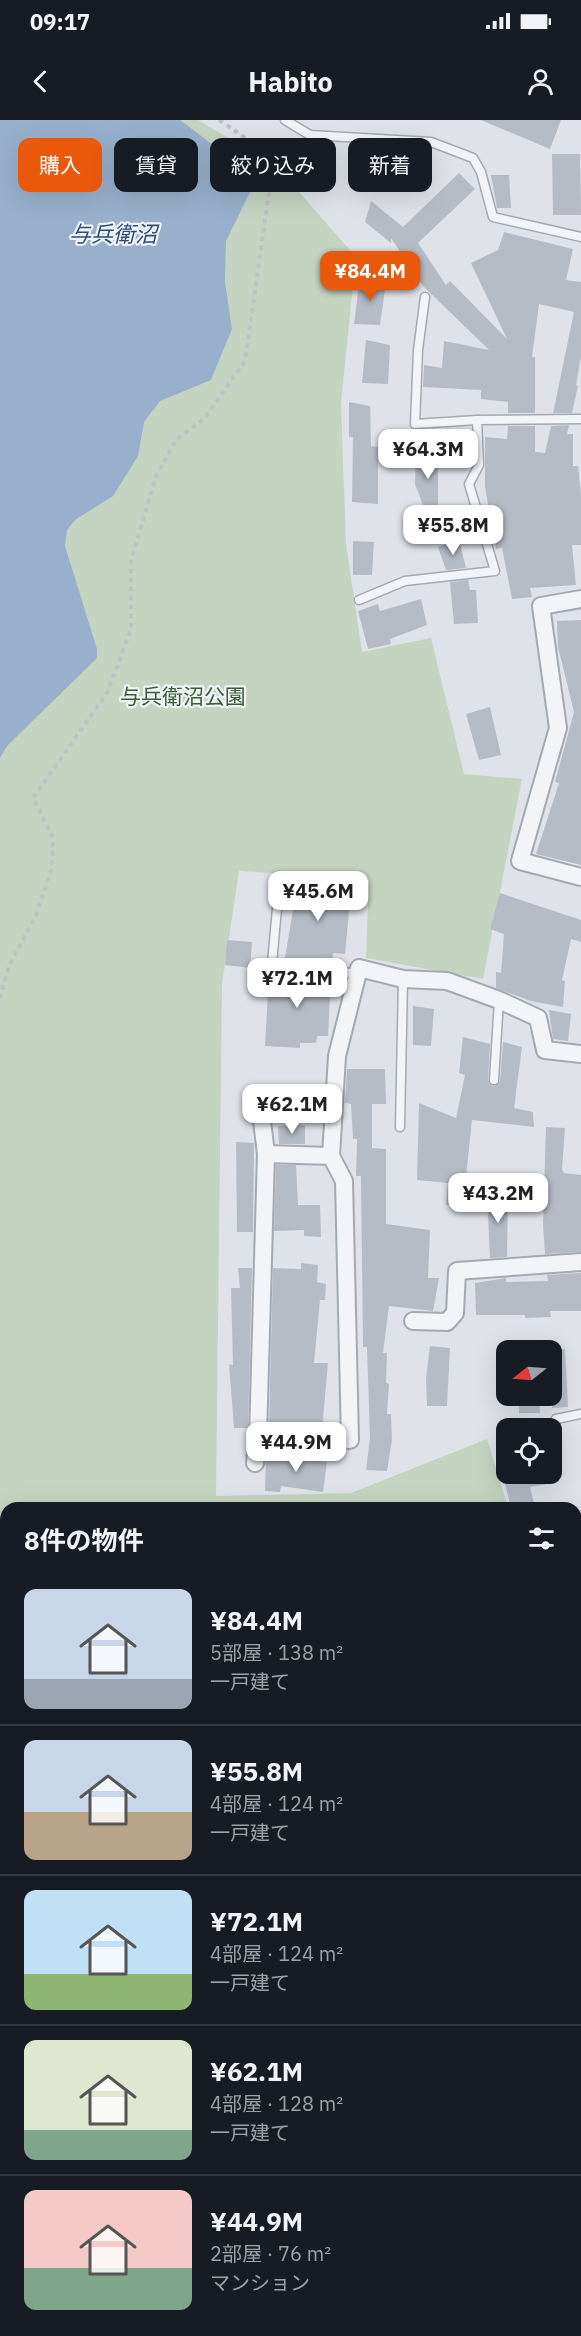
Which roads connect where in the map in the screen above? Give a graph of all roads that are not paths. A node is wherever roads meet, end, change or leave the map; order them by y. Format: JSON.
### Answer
{"nodes":[{"id":1,"x":285,"y":120,"type":"edge"},
{"id":2,"x":581,"y":237,"type":"edge"},
{"id":3,"x":425,"y":297,"type":"dead end"},
{"id":4,"x":581,"y":419,"type":"edge"},
{"id":5,"x":477,"y":420,"type":"junction"},
{"id":6,"x":581,"y":599,"type":"edge"},
{"id":7,"x":359,"y":600,"type":"dead end"},
{"id":8,"x":280,"y":876,"type":"dead end"},
{"id":9,"x":581,"y":877,"type":"edge"},
{"id":10,"x":358,"y":974,"type":"junction"},
{"id":11,"x":403,"y":979,"type":"junction"},
{"id":12,"x":499,"y":1000,"type":"junction"},
{"id":13,"x":581,"y":1054,"type":"edge"},
{"id":14,"x":494,"y":1080,"type":"dead end"},
{"id":15,"x":262,"y":1121,"type":"dead end"},
{"id":16,"x":400,"y":1127,"type":"dead end"},
{"id":17,"x":266,"y":1154,"type":"junction"},
{"id":18,"x":331,"y":1156,"type":"junction"},
{"id":19,"x":581,"y":1262,"type":"edge"},
{"id":20,"x":413,"y":1321,"type":"dead end"},
{"id":21,"x":581,"y":1414,"type":"edge"},
{"id":22,"x":561,"y":1418,"type":"edge"},
{"id":23,"x":258,"y":1437,"type":"junction"},
{"id":24,"x":255,"y":1463,"type":"dead end"}],
"edges":[{"from":1,"to":2,"type":"lane"},
{"from":3,"to":5,"type":"lane"},
{"from":4,"to":5,"type":"lane"},
{"from":5,"to":7,"type":"lane"},
{"from":6,"to":9,"type":"street"},
{"from":8,"to":10,"type":"lane"},
{"from":10,"to":11,"type":"street"},
{"from":10,"to":18,"type":"street"},
{"from":11,"to":12,"type":"street"},
{"from":11,"to":16,"type":"lane"},
{"from":12,"to":13,"type":"street"},
{"from":12,"to":14,"type":"lane"},
{"from":15,"to":17,"type":"street"},
{"from":17,"to":18,"type":"street"},
{"from":17,"to":23,"type":"street"},
{"from":18,"to":23,"type":"street"},
{"from":19,"to":20,"type":"street"},
{"from":21,"to":22,"type":"lane"},
{"from":23,"to":24,"type":"street"}]}
